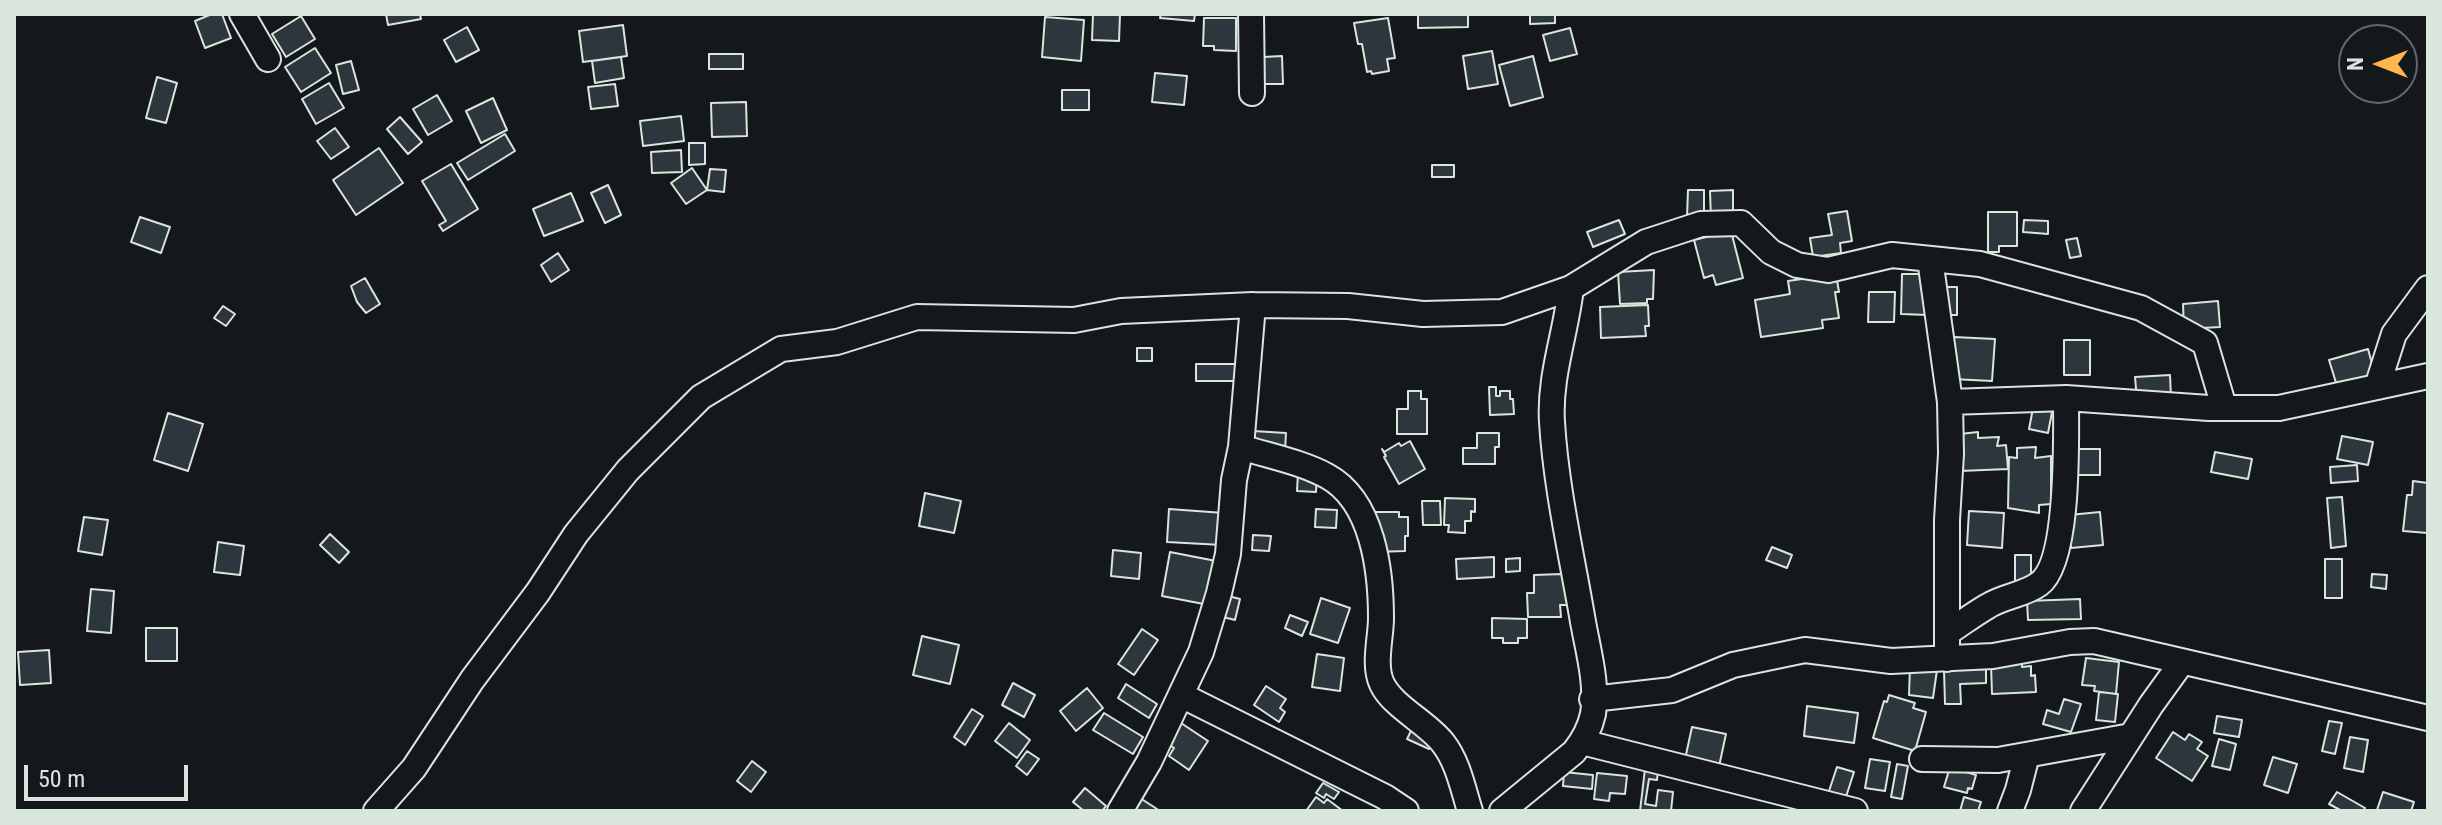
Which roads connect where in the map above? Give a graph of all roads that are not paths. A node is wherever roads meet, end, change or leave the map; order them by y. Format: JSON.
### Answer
{"nodes":[{"id":1,"x":242,"y":14,"type":"edge"},
{"id":2,"x":1251,"y":14,"type":"edge"},
{"id":3,"x":268,"y":59,"type":"dead end"},
{"id":4,"x":1252,"y":93,"type":"dead end"},
{"id":5,"x":1930,"y":259,"type":"junction"},
{"id":6,"x":1571,"y":288,"type":"junction"},
{"id":7,"x":2428,"y":288,"type":"edge"},
{"id":8,"x":1253,"y":305,"type":"junction"},
{"id":9,"x":2428,"y":376,"type":"edge"},
{"id":10,"x":2377,"y":387,"type":"junction"},
{"id":11,"x":2066,"y":398,"type":"junction"},
{"id":12,"x":1950,"y":402,"type":"junction"},
{"id":13,"x":2224,"y":407,"type":"junction"},
{"id":14,"x":1241,"y":447,"type":"junction"},
{"id":15,"x":1947,"y":633,"type":"junction"},
{"id":16,"x":1947,"y":659,"type":"junction"},
{"id":17,"x":2182,"y":662,"type":"junction"},
{"id":18,"x":1181,"y":695,"type":"junction"},
{"id":19,"x":1592,"y":699,"type":"junction"},
{"id":20,"x":2428,"y":718,"type":"edge"},
{"id":21,"x":2131,"y":736,"type":"junction"},
{"id":22,"x":1582,"y":742,"type":"junction"},
{"id":23,"x":2027,"y":755,"type":"junction"},
{"id":24,"x":1922,"y":759,"type":"dead end"},
{"id":25,"x":1790,"y":803,"type":"edge"},
{"id":26,"x":376,"y":811,"type":"edge"},
{"id":27,"x":1120,"y":811,"type":"edge"},
{"id":28,"x":1406,"y":811,"type":"edge"},
{"id":29,"x":1470,"y":811,"type":"edge"},
{"id":30,"x":1502,"y":811,"type":"edge"},
{"id":31,"x":1855,"y":811,"type":"edge"},
{"id":32,"x":2010,"y":811,"type":"edge"},
{"id":33,"x":2083,"y":811,"type":"edge"}],
"edges":[{"from":1,"to":3,"type":"street"},
{"from":2,"to":4,"type":"street"},
{"from":5,"to":6,"type":"street"},
{"from":5,"to":12,"type":"street"},
{"from":5,"to":13,"type":"street"},
{"from":6,"to":8,"type":"street"},
{"from":6,"to":19,"type":"street"},
{"from":7,"to":10,"type":"street"},
{"from":8,"to":14,"type":"street"},
{"from":8,"to":26,"type":"street"},
{"from":9,"to":10,"type":"street"},
{"from":10,"to":13,"type":"street"},
{"from":11,"to":12,"type":"street"},
{"from":11,"to":13,"type":"street"},
{"from":11,"to":15,"type":"street"},
{"from":12,"to":15,"type":"street"},
{"from":14,"to":18,"type":"street"},
{"from":14,"to":29,"type":"street"},
{"from":15,"to":16,"type":"street"},
{"from":16,"to":17,"type":"street"},
{"from":16,"to":19,"type":"street"},
{"from":17,"to":20,"type":"street"},
{"from":17,"to":21,"type":"street"},
{"from":18,"to":27,"type":"street"},
{"from":18,"to":28,"type":"street"},
{"from":19,"to":22,"type":"street"},
{"from":21,"to":23,"type":"street"},
{"from":21,"to":33,"type":"street"},
{"from":22,"to":25,"type":"street"},
{"from":22,"to":30,"type":"street"},
{"from":23,"to":24,"type":"street"},
{"from":23,"to":32,"type":"street"},
{"from":25,"to":31,"type":"street"}]}
